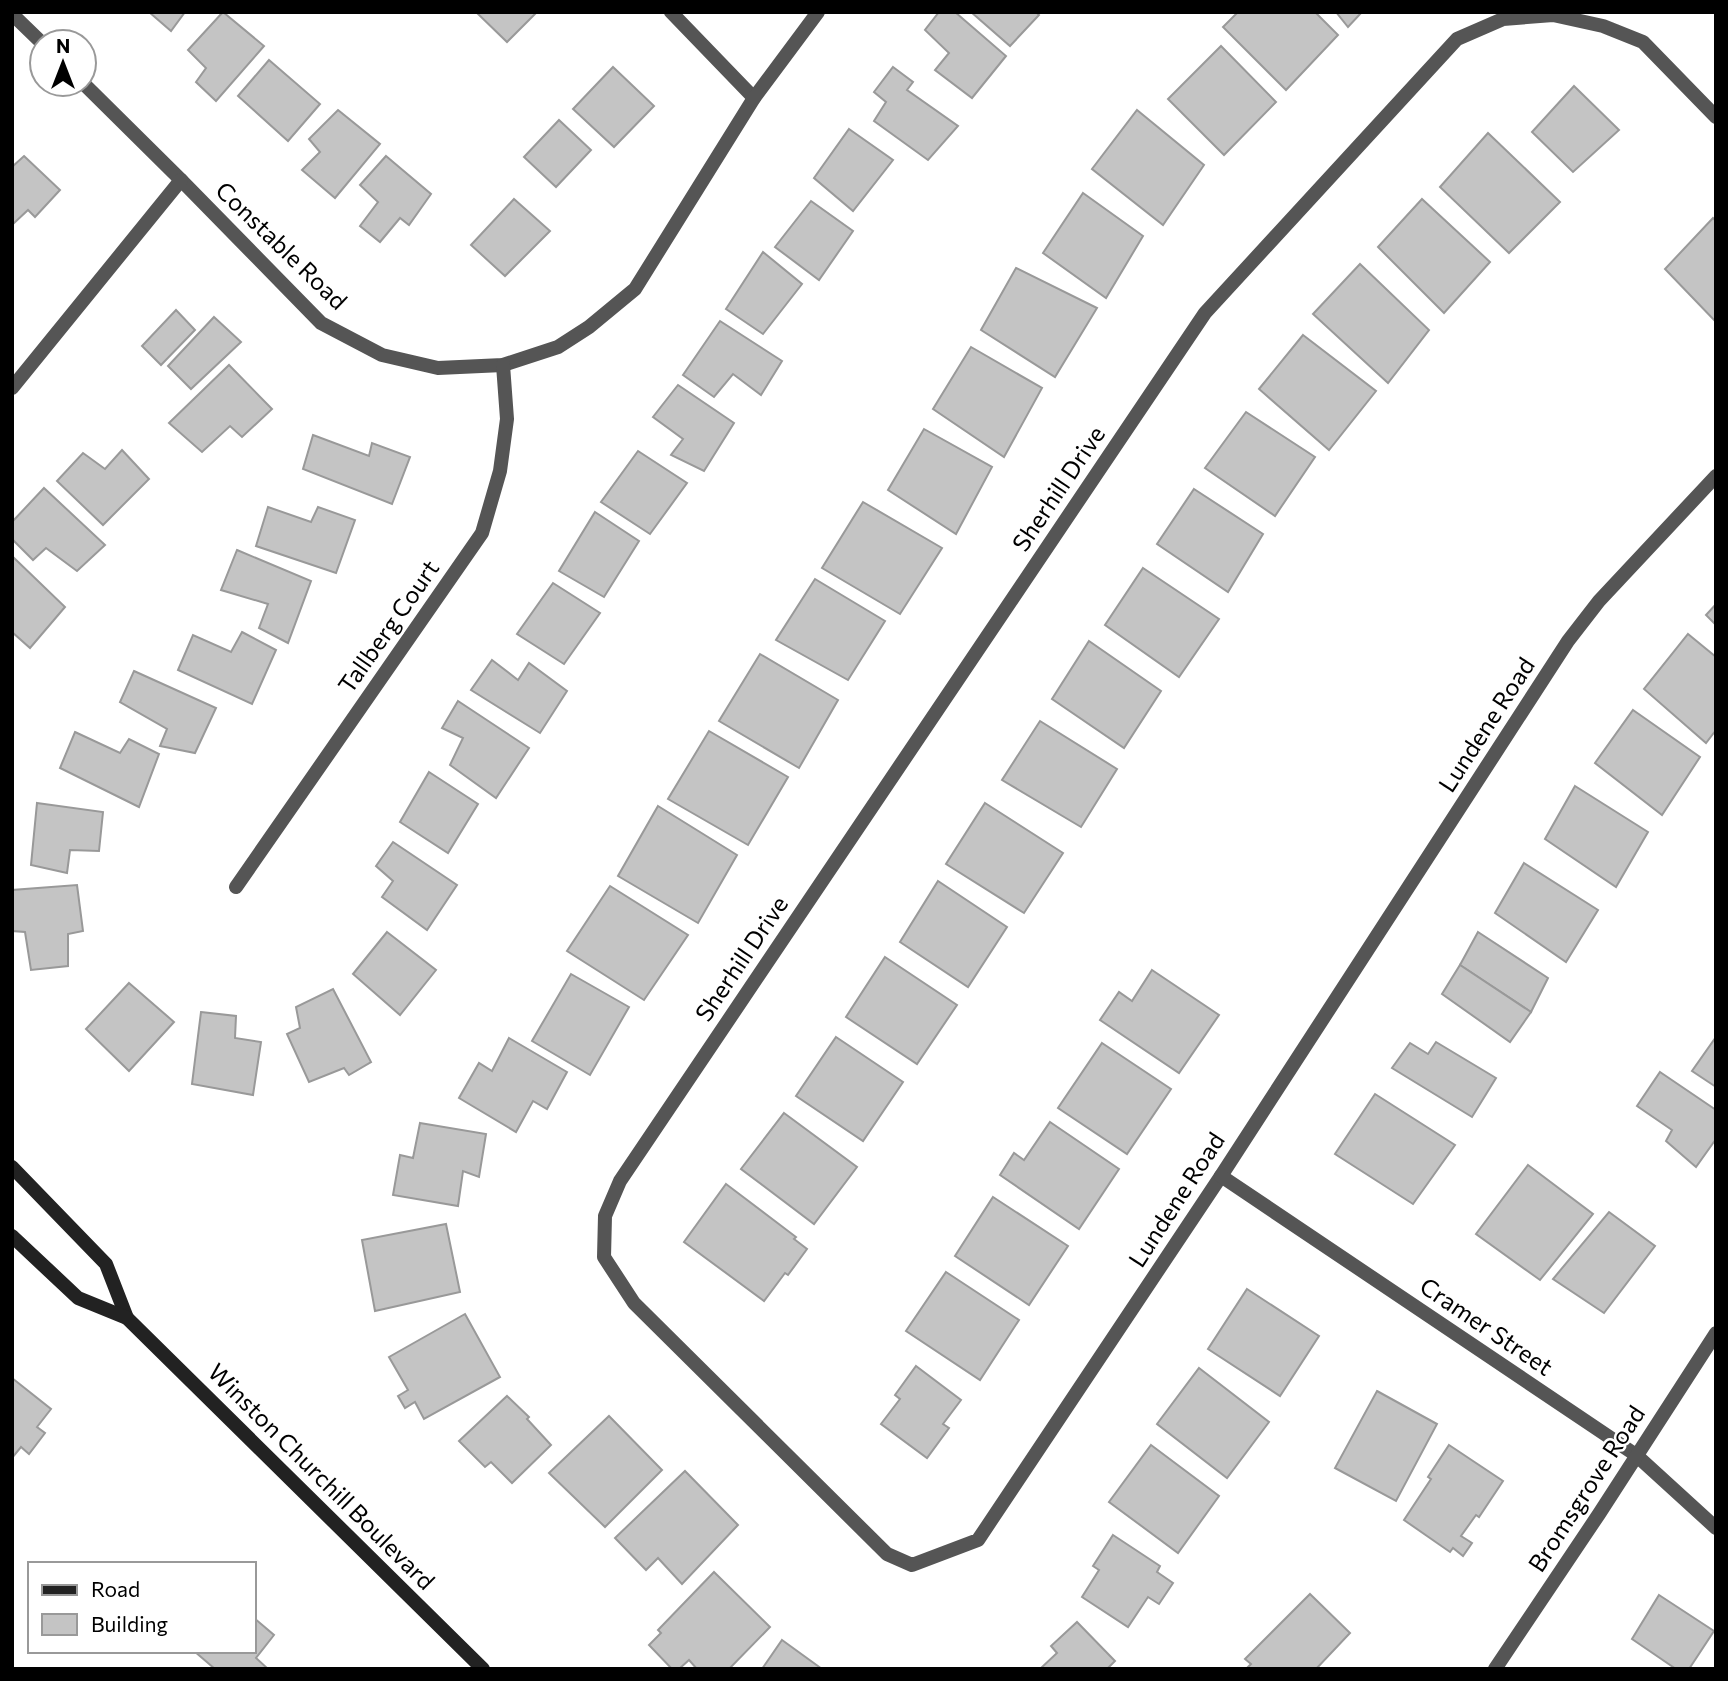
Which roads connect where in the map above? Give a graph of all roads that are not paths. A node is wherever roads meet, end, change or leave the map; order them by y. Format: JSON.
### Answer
{"nodes":[{"id":1,"x":671,"y":12,"type":"edge"},
{"id":2,"x":818,"y":12,"type":"edge"},
{"id":3,"x":12,"y":14,"type":"edge"},
{"id":4,"x":28,"y":29,"type":"edge"},
{"id":5,"x":98,"y":98,"type":"edge"},
{"id":6,"x":754,"y":98,"type":"junction"},
{"id":7,"x":1716,"y":117,"type":"edge"},
{"id":8,"x":181,"y":180,"type":"junction"},
{"id":9,"x":503,"y":365,"type":"junction"},
{"id":10,"x":12,"y":388,"type":"edge"},
{"id":11,"x":1716,"y":476,"type":"edge"},
{"id":12,"x":236,"y":887,"type":"dead end"},
{"id":13,"x":12,"y":1167,"type":"edge"},
{"id":14,"x":1221,"y":1176,"type":"junction"},
{"id":15,"x":12,"y":1236,"type":"edge"},
{"id":16,"x":604,"y":1257,"type":"joint"},
{"id":17,"x":127,"y":1318,"type":"junction"},
{"id":18,"x":1716,"y":1333,"type":"edge"},
{"id":19,"x":1636,"y":1455,"type":"junction"},
{"id":20,"x":1716,"y":1528,"type":"edge"},
{"id":21,"x":483,"y":1669,"type":"edge"},
{"id":22,"x":1495,"y":1669,"type":"edge"}],
"edges":[{"from":1,"to":6,"type":"street"},
{"from":2,"to":6,"type":"street","name":"Constable Road"},
{"from":3,"to":4,"type":"street"},
{"from":5,"to":8,"type":"street","name":"Constable Road"},
{"from":6,"to":9,"type":"street","name":"Constable Road"},
{"from":7,"to":16,"type":"street","name":"Sherhill Drive"},
{"from":8,"to":9,"type":"street","name":"Constable Road"},
{"from":8,"to":10,"type":"street"},
{"from":9,"to":12,"type":"street","name":"Tallberg Court"},
{"from":11,"to":14,"type":"street","name":"Lundene Road"},
{"from":13,"to":17,"type":"main road","name":"Winston Churchill Boulevard"},
{"from":14,"to":16,"type":"street","name":"Lundene Road"},
{"from":14,"to":19,"type":"street","name":"Cramer Street"},
{"from":15,"to":17,"type":"main road","name":"Winston Churchill Boulevard"},
{"from":17,"to":21,"type":"main road","name":"Winston Churchill Boulevard"},
{"from":18,"to":19,"type":"street","name":"Bromsgrove Road"},
{"from":19,"to":20,"type":"street","name":"Cramer Street"},
{"from":19,"to":22,"type":"street","name":"Bromsgrove Road"}]}
